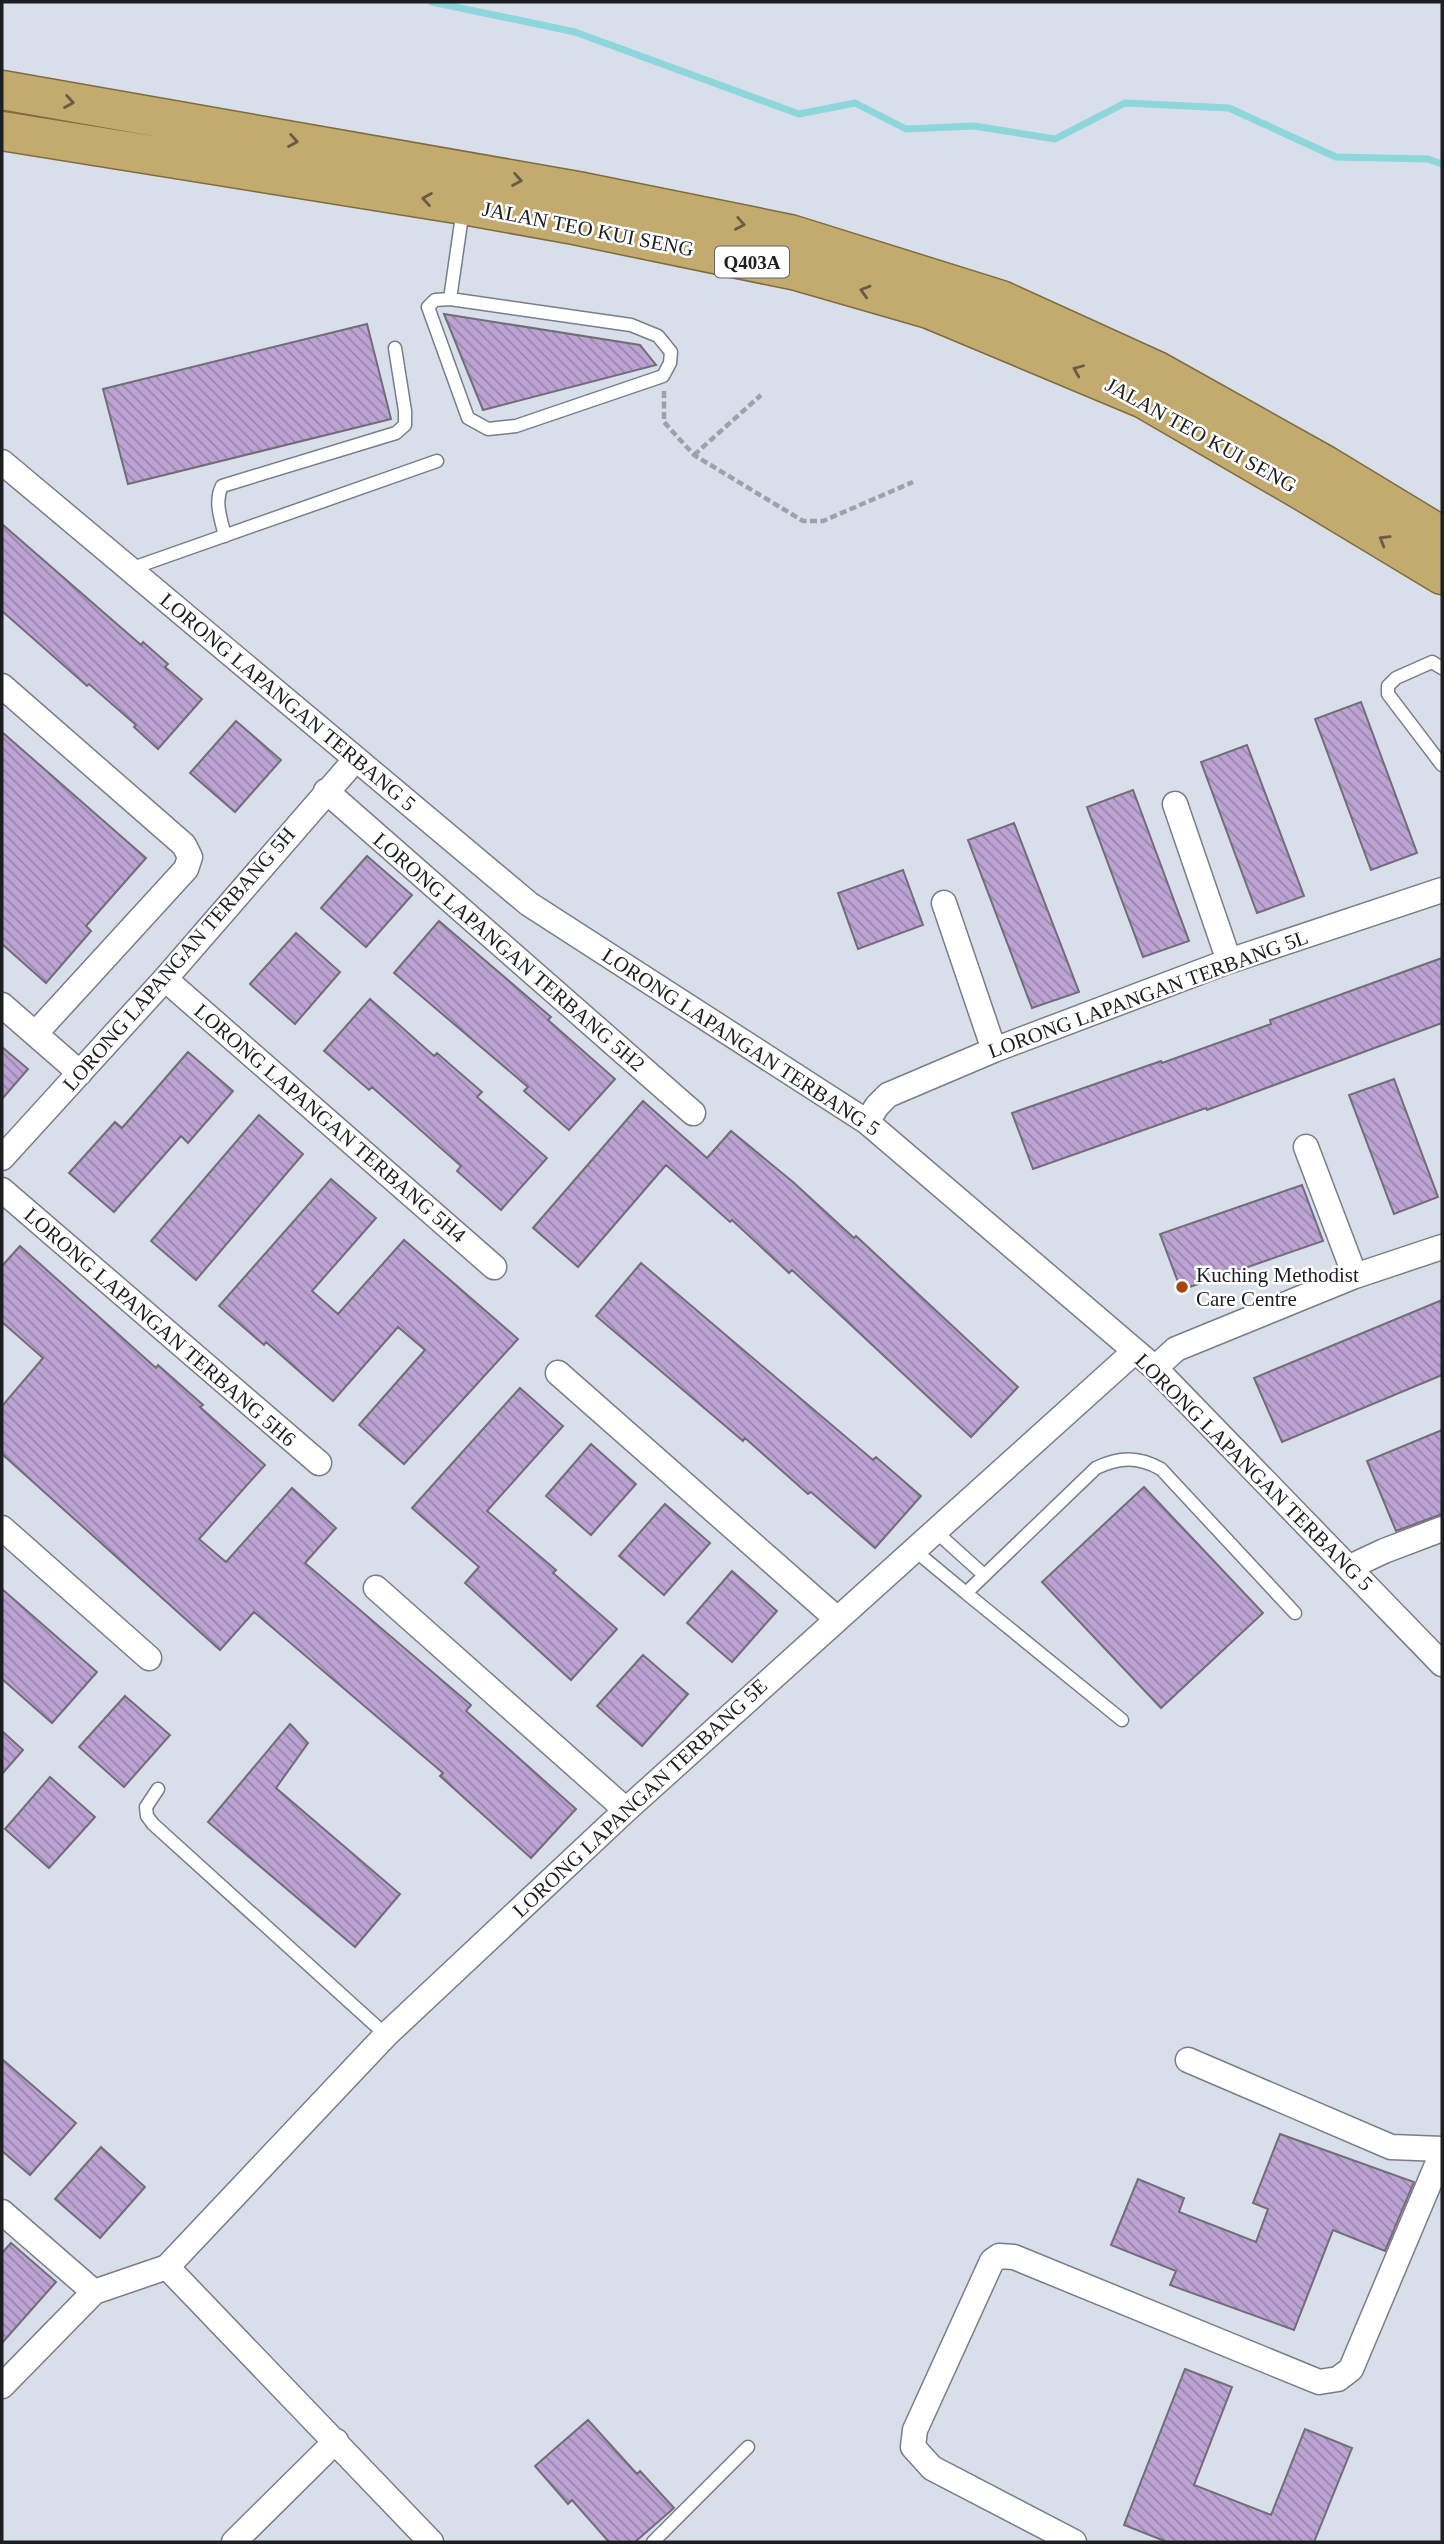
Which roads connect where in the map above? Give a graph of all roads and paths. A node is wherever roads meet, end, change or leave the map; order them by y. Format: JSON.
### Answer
{"nodes":[{"id":1,"x":2,"y":90,"type":"edge"},
{"id":2,"x":2,"y":131,"type":"edge"},
{"id":3,"x":463,"y":205,"type":"junction"},
{"id":4,"x":450,"y":299,"type":"junction"},
{"id":5,"x":395,"y":348,"type":"dead end"},
{"id":6,"x":663,"y":376,"type":"junction"},
{"id":7,"x":761,"y":395,"type":"dead end"},
{"id":8,"x":694,"y":455,"type":"junction"},
{"id":9,"x":438,"y":461,"type":"dead end"},
{"id":10,"x":2,"y":462,"type":"edge"},
{"id":11,"x":913,"y":482,"type":"dead end"},
{"id":12,"x":225,"y":536,"type":"junction"},
{"id":13,"x":1442,"y":536,"type":"edge"},
{"id":14,"x":130,"y":569,"type":"junction"},
{"id":15,"x":1442,"y":575,"type":"edge"},
{"id":16,"x":1442,"y":668,"type":"edge"},
{"id":17,"x":2,"y":686,"type":"edge"},
{"id":18,"x":356,"y":759,"type":"junction"},
{"id":19,"x":1442,"y":765,"type":"edge"},
{"id":20,"x":326,"y":791,"type":"junction"},
{"id":21,"x":1175,"y":804,"type":"dead end"},
{"id":22,"x":1442,"y":890,"type":"edge"},
{"id":23,"x":944,"y":903,"type":"dead end"},
{"id":24,"x":1229,"y":961,"type":"junction"},
{"id":25,"x":165,"y":979,"type":"junction"},
{"id":26,"x":2,"y":1005,"type":"edge"},
{"id":27,"x":35,"y":1034,"type":"junction"},
{"id":28,"x":994,"y":1050,"type":"junction"},
{"id":29,"x":80,"y":1073,"type":"junction"},
{"id":30,"x":693,"y":1113,"type":"dead end"},
{"id":31,"x":867,"y":1122,"type":"junction"},
{"id":32,"x":1306,"y":1147,"type":"dead end"},
{"id":33,"x":2,"y":1158,"type":"edge"},
{"id":34,"x":2,"y":1190,"type":"edge"},
{"id":35,"x":1442,"y":1247,"type":"edge"},
{"id":36,"x":494,"y":1266,"type":"dead end"},
{"id":37,"x":1355,"y":1276,"type":"junction"},
{"id":38,"x":1134,"y":1352,"type":"junction"},
{"id":39,"x":1155,"y":1368,"type":"junction"},
{"id":40,"x":558,"y":1373,"type":"dead end"},
{"id":41,"x":318,"y":1463,"type":"dead end"},
{"id":42,"x":2,"y":1528,"type":"edge"},
{"id":43,"x":1442,"y":1529,"type":"edge"},
{"id":44,"x":934,"y":1530,"type":"junction"},
{"id":45,"x":912,"y":1549,"type":"junction"},
{"id":46,"x":1350,"y":1567,"type":"junction"},
{"id":47,"x":984,"y":1575,"type":"junction"},
{"id":48,"x":376,"y":1588,"type":"dead end"},
{"id":49,"x":966,"y":1593,"type":"junction"},
{"id":50,"x":1295,"y":1613,"type":"dead end"},
{"id":51,"x":836,"y":1618,"type":"junction"},
{"id":52,"x":149,"y":1658,"type":"dead end"},
{"id":53,"x":1442,"y":1664,"type":"edge"},
{"id":54,"x":1122,"y":1720,"type":"dead end"},
{"id":55,"x":158,"y":1789,"type":"dead end"},
{"id":56,"x":626,"y":1810,"type":"junction"},
{"id":57,"x":386,"y":2035,"type":"junction"},
{"id":58,"x":1188,"y":2060,"type":"dead end"},
{"id":59,"x":1442,"y":2151,"type":"edge"},
{"id":60,"x":2,"y":2212,"type":"edge"},
{"id":61,"x":167,"y":2267,"type":"junction"},
{"id":62,"x":94,"y":2292,"type":"junction"},
{"id":63,"x":2,"y":2386,"type":"edge"},
{"id":64,"x":335,"y":2441,"type":"junction"},
{"id":65,"x":748,"y":2448,"type":"dead end"},
{"id":66,"x":234,"y":2542,"type":"edge"},
{"id":67,"x":431,"y":2542,"type":"edge"},
{"id":68,"x":653,"y":2542,"type":"edge"},
{"id":69,"x":1074,"y":2542,"type":"edge"}],
"edges":[{"from":1,"to":13,"type":"highway","name":"JALAN TEO KUI SENG","one_way":true},
{"from":3,"to":2,"type":"highway","name":"JALAN TEO KUI SENG","number":"Q403A","one_way":true},
{"from":3,"to":4,"type":"lane"},
{"from":15,"to":3,"type":"highway","name":"JALAN TEO KUI SENG","number":"Q403A","one_way":true},
{"from":4,"to":6,"type":"lane"},
{"from":4,"to":6,"type":"lane"},
{"from":5,"to":12,"type":"lane"},
{"from":6,"to":8,"type":"path"},
{"from":7,"to":8,"type":"path"},
{"from":8,"to":11,"type":"path"},
{"from":9,"to":12,"type":"lane"},
{"from":10,"to":14,"type":"street","name":"LORONG LAPANGAN TERBANG 5"},
{"from":12,"to":14,"type":"lane"},
{"from":14,"to":18,"type":"street","name":"LORONG LAPANGAN TERBANG 5"},
{"from":16,"to":19,"type":"lane"},
{"from":17,"to":27,"type":"street"},
{"from":18,"to":20,"type":"street","name":"LORONG LAPANGAN TERBANG 5H"},
{"from":18,"to":31,"type":"street","name":"LORONG LAPANGAN TERBANG 5"},
{"from":20,"to":25,"type":"street","name":"LORONG LAPANGAN TERBANG 5H"},
{"from":20,"to":30,"type":"street","name":"LORONG LAPANGAN TERBANG 5H2"},
{"from":21,"to":24,"type":"street"},
{"from":22,"to":24,"type":"street","name":"LORONG LAPANGAN TERBANG 5L"},
{"from":23,"to":28,"type":"street"},
{"from":24,"to":28,"type":"street","name":"LORONG LAPANGAN TERBANG 5L"},
{"from":25,"to":29,"type":"street","name":"LORONG LAPANGAN TERBANG 5H"},
{"from":25,"to":36,"type":"street","name":"LORONG LAPANGAN TERBANG 5H4"},
{"from":26,"to":27,"type":"street"},
{"from":27,"to":29,"type":"street"},
{"from":28,"to":31,"type":"street","name":"LORONG LAPANGAN TERBANG 5L"},
{"from":29,"to":33,"type":"street","name":"LORONG LAPANGAN TERBANG 5H"},
{"from":31,"to":38,"type":"street","name":"LORONG LAPANGAN TERBANG 5"},
{"from":32,"to":37,"type":"street"},
{"from":34,"to":41,"type":"street","name":"LORONG LAPANGAN TERBANG 5H6"},
{"from":35,"to":37,"type":"street"},
{"from":37,"to":39,"type":"street"},
{"from":38,"to":39,"type":"street","name":"LORONG LAPANGAN TERBANG 5"},
{"from":38,"to":44,"type":"street","name":"LORONG LAPANGAN TERBANG 5E"},
{"from":39,"to":46,"type":"street","name":"LORONG LAPANGAN TERBANG 5"},
{"from":40,"to":51,"type":"street"},
{"from":42,"to":52,"type":"street"},
{"from":43,"to":46,"type":"street"},
{"from":44,"to":45,"type":"street","name":"LORONG LAPANGAN TERBANG 5E"},
{"from":44,"to":47,"type":"lane"},
{"from":45,"to":49,"type":"lane"},
{"from":45,"to":51,"type":"street","name":"LORONG LAPANGAN TERBANG 5E"},
{"from":46,"to":53,"type":"street","name":"LORONG LAPANGAN TERBANG 5"},
{"from":47,"to":49,"type":"lane"},
{"from":47,"to":50,"type":"lane"},
{"from":48,"to":56,"type":"street"},
{"from":49,"to":54,"type":"lane"},
{"from":51,"to":56,"type":"street","name":"LORONG LAPANGAN TERBANG 5E"},
{"from":55,"to":57,"type":"lane"},
{"from":56,"to":57,"type":"street","name":"LORONG LAPANGAN TERBANG 5E"},
{"from":57,"to":61,"type":"street","name":"LORONG LAPANGAN TERBANG 5E"},
{"from":58,"to":59,"type":"street"},
{"from":59,"to":69,"type":"street"},
{"from":60,"to":62,"type":"street"},
{"from":61,"to":62,"type":"street"},
{"from":61,"to":64,"type":"street"},
{"from":62,"to":63,"type":"street"},
{"from":64,"to":66,"type":"street"},
{"from":64,"to":67,"type":"street"},
{"from":65,"to":68,"type":"lane"}]}
